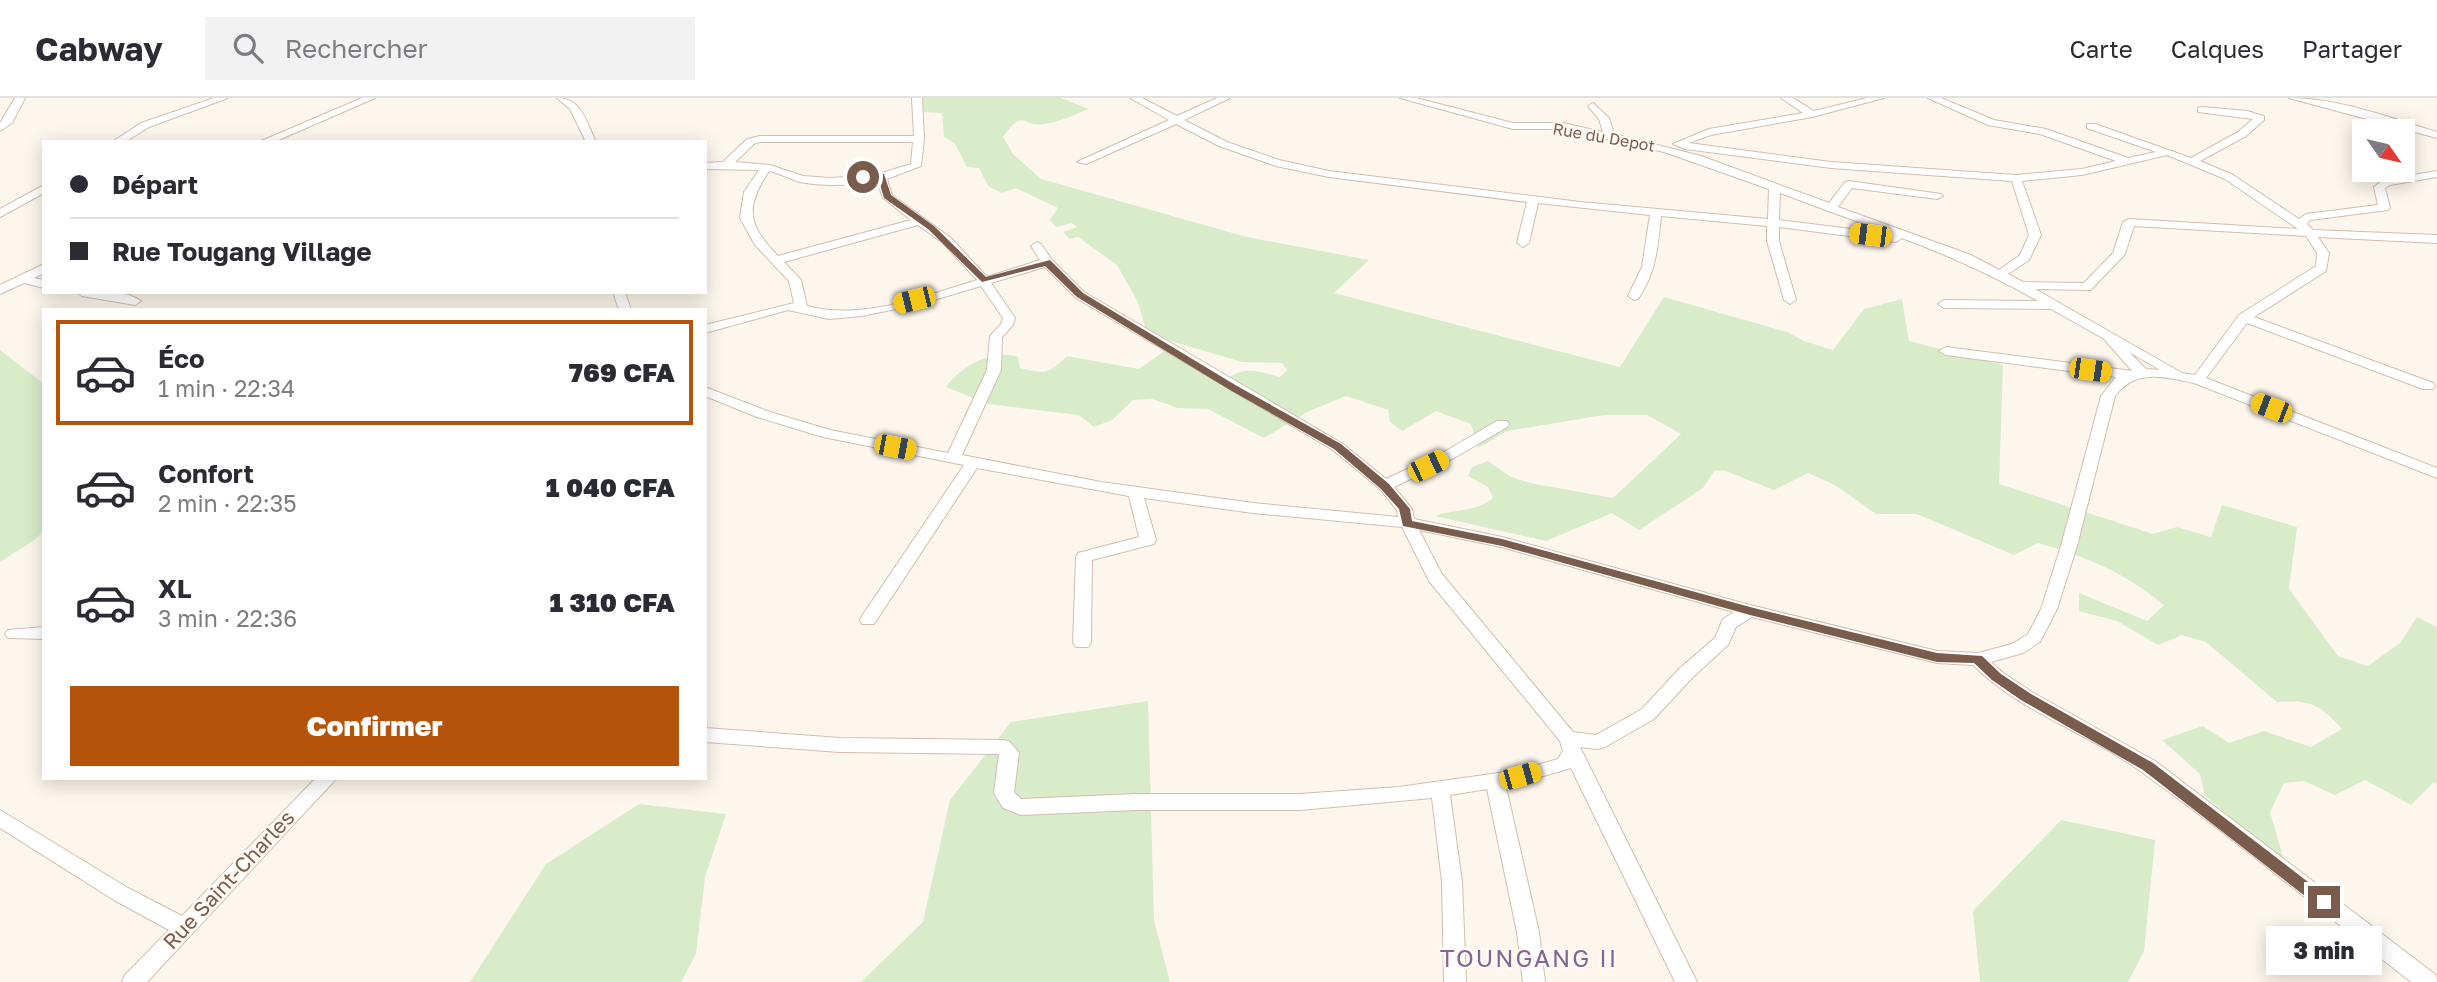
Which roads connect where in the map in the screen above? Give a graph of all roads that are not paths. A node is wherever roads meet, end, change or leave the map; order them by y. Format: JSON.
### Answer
{"nodes":[{"id":1,"x":20,"y":98,"type":"edge"},
{"id":2,"x":223,"y":98,"type":"edge"},
{"id":3,"x":370,"y":98,"type":"edge"},
{"id":4,"x":562,"y":98,"type":"edge"},
{"id":5,"x":917,"y":98,"type":"edge"},
{"id":6,"x":1135,"y":98,"type":"edge"},
{"id":7,"x":1225,"y":98,"type":"edge"},
{"id":8,"x":1405,"y":98,"type":"edge"},
{"id":9,"x":1786,"y":98,"type":"edge"},
{"id":10,"x":1879,"y":98,"type":"edge"},
{"id":11,"x":1933,"y":98,"type":"edge"},
{"id":12,"x":2294,"y":98,"type":"edge"},
{"id":13,"x":1593,"y":107,"type":"dead end"},
{"id":14,"x":2202,"y":110,"type":"dead end"},
{"id":15,"x":1812,"y":114,"type":"junction"},
{"id":16,"x":1174,"y":121,"type":"junction"},
{"id":17,"x":3,"y":124,"type":"edge"},
{"id":18,"x":2091,"y":126,"type":"dead end"},
{"id":19,"x":1609,"y":135,"type":"junction"},
{"id":20,"x":2437,"y":135,"type":"edge"},
{"id":21,"x":919,"y":139,"type":"junction"},
{"id":22,"x":120,"y":140,"type":"edge"},
{"id":23,"x":269,"y":140,"type":"edge"},
{"id":24,"x":590,"y":140,"type":"edge"},
{"id":25,"x":1671,"y":147,"type":"junction"},
{"id":26,"x":2168,"y":152,"type":"junction"},
{"id":27,"x":2124,"y":160,"type":"junction"},
{"id":28,"x":2193,"y":161,"type":"junction"},
{"id":29,"x":1082,"y":162,"type":"dead end"},
{"id":30,"x":726,"y":165,"type":"junction"},
{"id":31,"x":707,"y":166,"type":"edge"},
{"id":32,"x":765,"y":168,"type":"junction"},
{"id":33,"x":2437,"y":174,"type":"edge"},
{"id":34,"x":881,"y":175,"type":"junction"},
{"id":35,"x":2015,"y":178,"type":"junction"},
{"id":36,"x":1775,"y":187,"type":"junction"},
{"id":37,"x":42,"y":189,"type":"edge"},
{"id":38,"x":1937,"y":196,"type":"dead end"},
{"id":39,"x":1534,"y":198,"type":"junction"},
{"id":40,"x":1831,"y":209,"type":"junction"},
{"id":41,"x":1656,"y":212,"type":"junction"},
{"id":42,"x":0,"y":214,"type":"edge"},
{"id":43,"x":920,"y":221,"type":"junction"},
{"id":44,"x":1773,"y":223,"type":"junction"},
{"id":45,"x":2306,"y":229,"type":"junction"},
{"id":46,"x":2437,"y":240,"type":"edge"},
{"id":47,"x":1919,"y":241,"type":"junction"},
{"id":48,"x":1523,"y":243,"type":"dead end"},
{"id":49,"x":1037,"y":247,"type":"dead end"},
{"id":50,"x":776,"y":260,"type":"junction"},
{"id":51,"x":1047,"y":262,"type":"junction"},
{"id":52,"x":42,"y":269,"type":"edge"},
{"id":53,"x":2001,"y":274,"type":"junction"},
{"id":54,"x":23,"y":279,"type":"junction"},
{"id":55,"x":985,"y":280,"type":"junction"},
{"id":56,"x":42,"y":284,"type":"edge"},
{"id":57,"x":2020,"y":285,"type":"junction"},
{"id":58,"x":0,"y":290,"type":"edge"},
{"id":59,"x":94,"y":294,"type":"edge"},
{"id":60,"x":1634,"y":296,"type":"dead end"},
{"id":61,"x":1790,"y":300,"type":"dead end"},
{"id":62,"x":135,"y":301,"type":"dead end"},
{"id":63,"x":1944,"y":304,"type":"dead end"},
{"id":64,"x":2056,"y":305,"type":"junction"},
{"id":65,"x":801,"y":306,"type":"junction"},
{"id":66,"x":2244,"y":318,"type":"junction"},
{"id":67,"x":707,"y":329,"type":"edge"},
{"id":68,"x":2107,"y":335,"type":"junction"},
{"id":69,"x":1946,"y":351,"type":"dead end"},
{"id":70,"x":2136,"y":375,"type":"junction"},
{"id":71,"x":2179,"y":376,"type":"junction"},
{"id":72,"x":2198,"y":380,"type":"junction"},
{"id":73,"x":2428,"y":386,"type":"dead end"},
{"id":74,"x":707,"y":392,"type":"edge"},
{"id":75,"x":1502,"y":424,"type":"dead end"},
{"id":76,"x":953,"y":458,"type":"junction"},
{"id":77,"x":973,"y":463,"type":"junction"},
{"id":78,"x":2437,"y":473,"type":"edge"},
{"id":79,"x":1385,"y":486,"type":"junction"},
{"id":80,"x":1135,"y":491,"type":"junction"},
{"id":81,"x":1407,"y":523,"type":"junction"},
{"id":82,"x":1750,"y":611,"type":"junction"},
{"id":83,"x":868,"y":620,"type":"dead end"},
{"id":84,"x":42,"y":633,"type":"edge"},
{"id":85,"x":14,"y":634,"type":"dead end"},
{"id":86,"x":1082,"y":643,"type":"dead end"},
{"id":87,"x":1978,"y":659,"type":"junction"},
{"id":88,"x":707,"y":735,"type":"edge"},
{"id":89,"x":1571,"y":745,"type":"junction"},
{"id":90,"x":326,"y":780,"type":"edge"},
{"id":91,"x":1495,"y":780,"type":"junction"},
{"id":92,"x":1440,"y":789,"type":"junction"},
{"id":93,"x":0,"y":818,"type":"edge"},
{"id":94,"x":184,"y":928,"type":"junction"},
{"id":95,"x":135,"y":981,"type":"edge"},
{"id":96,"x":1455,"y":982,"type":"edge"},
{"id":97,"x":1534,"y":982,"type":"edge"},
{"id":98,"x":1686,"y":982,"type":"edge"},
{"id":99,"x":2428,"y":982,"type":"edge"}],
"edges":[{"from":1,"to":17,"type":"street"},
{"from":2,"to":22,"type":"street"},
{"from":3,"to":23,"type":"street"},
{"from":4,"to":24,"type":"street"},
{"from":5,"to":21,"type":"street"},
{"from":6,"to":16,"type":"street"},
{"from":7,"to":16,"type":"street"},
{"from":8,"to":19,"type":"street","name":"Rue du Depot"},
{"from":9,"to":15,"type":"street"},
{"from":10,"to":15,"type":"street"},
{"from":11,"to":27,"type":"street"},
{"from":12,"to":20,"type":"street"},
{"from":13,"to":19,"type":"street"},
{"from":14,"to":28,"type":"street"},
{"from":15,"to":25,"type":"street"},
{"from":16,"to":29,"type":"street"},
{"from":16,"to":39,"type":"street"},
{"from":18,"to":26,"type":"street"},
{"from":19,"to":25,"type":"street","name":"Rue du Depot"},
{"from":21,"to":30,"type":"street"},
{"from":21,"to":34,"type":"street"},
{"from":25,"to":35,"type":"street"},
{"from":25,"to":36,"type":"street","name":"Rue du Depot"},
{"from":26,"to":27,"type":"street"},
{"from":26,"to":28,"type":"street"},
{"from":27,"to":35,"type":"street"},
{"from":28,"to":45,"type":"street"},
{"from":30,"to":31,"type":"street"},
{"from":30,"to":32,"type":"street"},
{"from":32,"to":34,"type":"street"},
{"from":32,"to":50,"type":"street"},
{"from":33,"to":45,"type":"street"},
{"from":34,"to":43,"type":"street"},
{"from":35,"to":53,"type":"street"},
{"from":36,"to":40,"type":"street","name":"Rue du Depot"},
{"from":36,"to":44,"type":"street"},
{"from":37,"to":42,"type":"street"},
{"from":38,"to":40,"type":"street"},
{"from":39,"to":41,"type":"street"},
{"from":39,"to":48,"type":"street"},
{"from":40,"to":47,"type":"street","name":"Rue du Depot"},
{"from":41,"to":44,"type":"street"},
{"from":41,"to":60,"type":"street"},
{"from":43,"to":50,"type":"street"},
{"from":43,"to":55,"type":"street"},
{"from":44,"to":47,"type":"street"},
{"from":44,"to":61,"type":"street"},
{"from":45,"to":46,"type":"street"},
{"from":45,"to":57,"type":"street"},
{"from":45,"to":66,"type":"street"},
{"from":47,"to":53,"type":"street"},
{"from":49,"to":51,"type":"street"},
{"from":50,"to":65,"type":"street"},
{"from":51,"to":55,"type":"street"},
{"from":51,"to":79,"type":"street"},
{"from":52,"to":54,"type":"street"},
{"from":53,"to":57,"type":"street"},
{"from":54,"to":56,"type":"street"},
{"from":54,"to":58,"type":"street"},
{"from":55,"to":65,"type":"street"},
{"from":55,"to":76,"type":"street"},
{"from":57,"to":64,"type":"street"},
{"from":59,"to":62,"type":"street"},
{"from":63,"to":64,"type":"street"},
{"from":64,"to":68,"type":"street"},
{"from":65,"to":67,"type":"street"},
{"from":66,"to":72,"type":"street"},
{"from":66,"to":73,"type":"street"},
{"from":68,"to":70,"type":"street"},
{"from":68,"to":71,"type":"street"},
{"from":69,"to":70,"type":"street"},
{"from":70,"to":71,"type":"street"},
{"from":70,"to":87,"type":"street"},
{"from":71,"to":72,"type":"street"},
{"from":72,"to":78,"type":"street"},
{"from":74,"to":76,"type":"street"},
{"from":75,"to":79,"type":"street"},
{"from":76,"to":77,"type":"street"},
{"from":77,"to":80,"type":"street"},
{"from":77,"to":83,"type":"street"},
{"from":79,"to":81,"type":"street"},
{"from":80,"to":81,"type":"street"},
{"from":80,"to":86,"type":"street"},
{"from":81,"to":82,"type":"street"},
{"from":81,"to":89,"type":"street"},
{"from":82,"to":87,"type":"street"},
{"from":82,"to":89,"type":"street"},
{"from":84,"to":85,"type":"street"},
{"from":87,"to":99,"type":"street"},
{"from":88,"to":92,"type":"street"},
{"from":89,"to":91,"type":"street"},
{"from":89,"to":98,"type":"street"},
{"from":90,"to":94,"type":"street","name":"Rue Saint-Charles"},
{"from":91,"to":92,"type":"street"},
{"from":91,"to":97,"type":"street"},
{"from":92,"to":96,"type":"street"},
{"from":93,"to":94,"type":"street"},
{"from":94,"to":95,"type":"street","name":"Rue Saint-Charles"}]}
